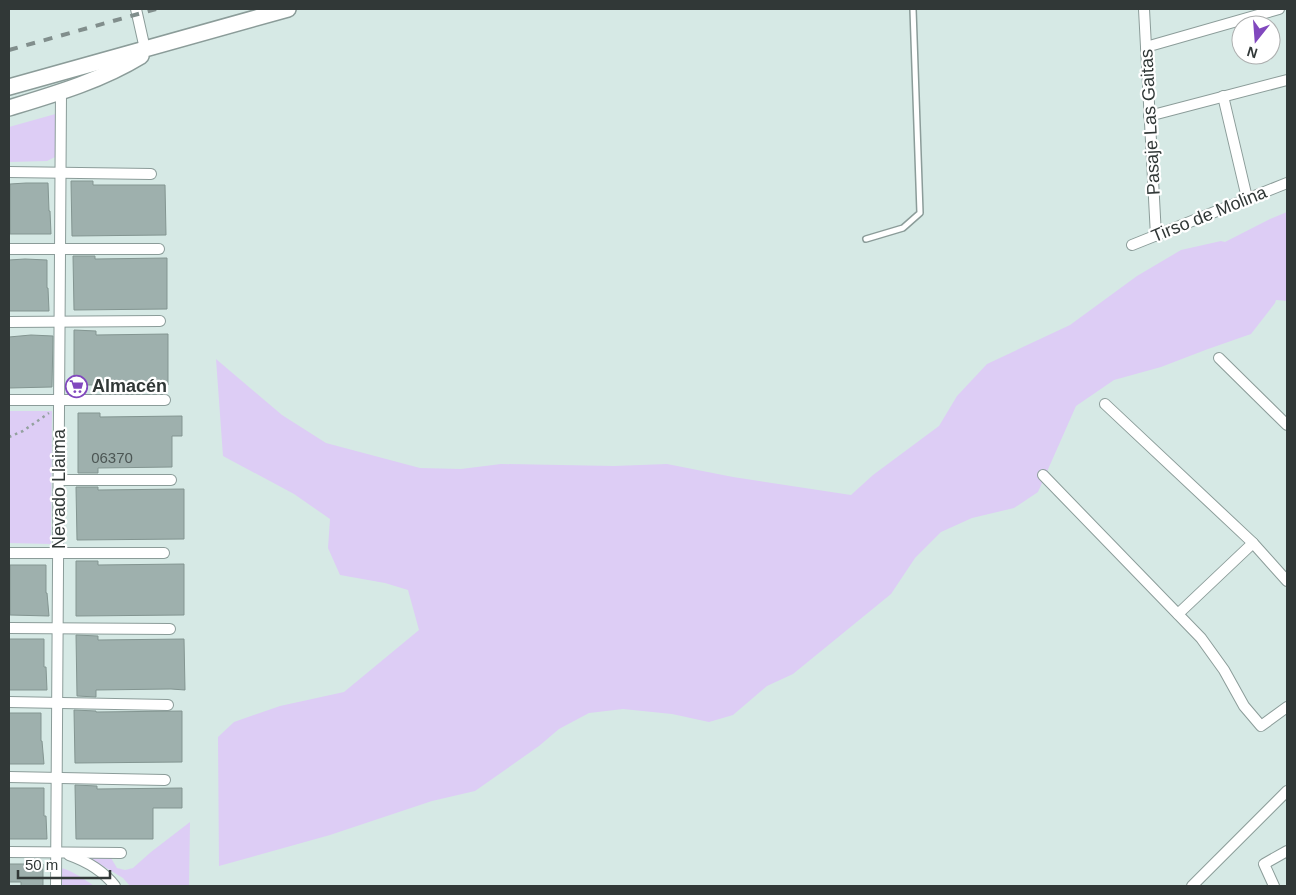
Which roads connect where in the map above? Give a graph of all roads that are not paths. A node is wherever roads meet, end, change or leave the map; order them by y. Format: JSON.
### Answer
{"nodes":[{"id":1,"x":136,"y":9,"type":"edge"},
{"id":2,"x":288,"y":9,"type":"edge"},
{"id":3,"x":913,"y":9,"type":"edge"},
{"id":4,"x":1144,"y":9,"type":"edge"},
{"id":5,"x":1279,"y":9,"type":"edge"},
{"id":6,"x":1250,"y":13,"type":"edge"},
{"id":7,"x":167,"y":43,"type":"junction"},
{"id":8,"x":1146,"y":47,"type":"junction"},
{"id":9,"x":145,"y":49,"type":"junction"},
{"id":10,"x":75,"y":69,"type":"junction"},
{"id":11,"x":1287,"y":80,"type":"edge"},
{"id":12,"x":9,"y":87,"type":"edge"},
{"id":13,"x":61,"y":93,"type":"junction"},
{"id":14,"x":1223,"y":96,"type":"junction"},
{"id":15,"x":9,"y":108,"type":"edge"},
{"id":16,"x":1149,"y":116,"type":"junction"},
{"id":17,"x":9,"y":172,"type":"edge"},
{"id":18,"x":61,"y":173,"type":"junction"},
{"id":19,"x":151,"y":174,"type":"dead end"},
{"id":20,"x":1287,"y":183,"type":"edge"},
{"id":21,"x":1247,"y":198,"type":"junction"},
{"id":22,"x":1156,"y":236,"type":"junction"},
{"id":23,"x":866,"y":239,"type":"dead end"},
{"id":24,"x":1132,"y":245,"type":"dead end"},
{"id":25,"x":9,"y":249,"type":"edge"},
{"id":26,"x":60,"y":249,"type":"junction"},
{"id":27,"x":159,"y":249,"type":"dead end"},
{"id":28,"x":160,"y":321,"type":"dead end"},
{"id":29,"x":9,"y":322,"type":"edge"},
{"id":30,"x":60,"y":322,"type":"junction"},
{"id":31,"x":1219,"y":358,"type":"dead end"},
{"id":32,"x":9,"y":400,"type":"edge"},
{"id":33,"x":59,"y":400,"type":"junction"},
{"id":34,"x":165,"y":400,"type":"dead end"},
{"id":35,"x":1105,"y":404,"type":"dead end"},
{"id":36,"x":1287,"y":425,"type":"edge"},
{"id":37,"x":1043,"y":475,"type":"dead end"},
{"id":38,"x":59,"y":480,"type":"junction"},
{"id":39,"x":171,"y":480,"type":"dead end"},
{"id":40,"x":1253,"y":543,"type":"junction"},
{"id":41,"x":9,"y":553,"type":"edge"},
{"id":42,"x":164,"y":553,"type":"dead end"},
{"id":43,"x":58,"y":554,"type":"junction"},
{"id":44,"x":1287,"y":581,"type":"edge"},
{"id":45,"x":1178,"y":614,"type":"junction"},
{"id":46,"x":9,"y":628,"type":"edge"},
{"id":47,"x":58,"y":628,"type":"junction"},
{"id":48,"x":170,"y":629,"type":"dead end"},
{"id":49,"x":9,"y":702,"type":"edge"},
{"id":50,"x":58,"y":702,"type":"junction"},
{"id":51,"x":168,"y":704,"type":"dead end"},
{"id":52,"x":1287,"y":707,"type":"edge"},
{"id":53,"x":9,"y":777,"type":"edge"},
{"id":54,"x":57,"y":777,"type":"junction"},
{"id":55,"x":165,"y":780,"type":"dead end"},
{"id":56,"x":1287,"y":791,"type":"edge"},
{"id":57,"x":1287,"y":851,"type":"edge"},
{"id":58,"x":9,"y":852,"type":"edge"},
{"id":59,"x":59,"y":852,"type":"junction"},
{"id":60,"x":121,"y":853,"type":"dead end"},
{"id":61,"x":56,"y":886,"type":"edge"},
{"id":62,"x":115,"y":886,"type":"edge"},
{"id":63,"x":1192,"y":886,"type":"edge"},
{"id":64,"x":1274,"y":886,"type":"edge"}],
"edges":[{"from":1,"to":9,"type":"street"},
{"from":2,"to":7,"type":"main road"},
{"from":3,"to":23,"type":"lane"},
{"from":4,"to":8,"type":"street","name":"Pasaje Las Gaitas"},
{"from":5,"to":6,"type":"street"},
{"from":6,"to":8,"type":"street"},
{"from":7,"to":9,"type":"main road"},
{"from":7,"to":13,"type":"main road"},
{"from":8,"to":16,"type":"street","name":"Pasaje Las Gaitas"},
{"from":9,"to":10,"type":"main road"},
{"from":10,"to":12,"type":"main road"},
{"from":10,"to":13,"type":"main road"},
{"from":11,"to":14,"type":"street"},
{"from":13,"to":15,"type":"main road"},
{"from":13,"to":18,"type":"street","name":"Nevado Llaima"},
{"from":14,"to":16,"type":"street"},
{"from":14,"to":21,"type":"street"},
{"from":16,"to":22,"type":"street","name":"Pasaje Las Gaitas"},
{"from":17,"to":18,"type":"street"},
{"from":18,"to":19,"type":"street"},
{"from":18,"to":26,"type":"street","name":"Nevado Llaima"},
{"from":20,"to":21,"type":"street","name":"Tirso de Molina"},
{"from":21,"to":22,"type":"street","name":"Tirso de Molina"},
{"from":22,"to":24,"type":"street","name":"Tirso de Molina"},
{"from":25,"to":26,"type":"street"},
{"from":26,"to":27,"type":"street"},
{"from":26,"to":30,"type":"street","name":"Nevado Llaima"},
{"from":28,"to":30,"type":"street"},
{"from":29,"to":30,"type":"street"},
{"from":30,"to":33,"type":"street","name":"Nevado Llaima"},
{"from":31,"to":36,"type":"street"},
{"from":32,"to":33,"type":"street"},
{"from":33,"to":34,"type":"street"},
{"from":33,"to":38,"type":"street","name":"Nevado Llaima"},
{"from":35,"to":40,"type":"street"},
{"from":37,"to":45,"type":"street"},
{"from":38,"to":39,"type":"street"},
{"from":38,"to":43,"type":"street","name":"Nevado Llaima"},
{"from":40,"to":44,"type":"street"},
{"from":40,"to":45,"type":"street"},
{"from":41,"to":43,"type":"street"},
{"from":42,"to":43,"type":"street"},
{"from":43,"to":47,"type":"street","name":"Nevado Llaima"},
{"from":45,"to":52,"type":"street"},
{"from":46,"to":47,"type":"street"},
{"from":47,"to":48,"type":"street"},
{"from":47,"to":50,"type":"street","name":"Nevado Llaima"},
{"from":49,"to":50,"type":"street"},
{"from":50,"to":51,"type":"street"},
{"from":50,"to":54,"type":"street","name":"Nevado Llaima"},
{"from":53,"to":54,"type":"street"},
{"from":54,"to":55,"type":"street"},
{"from":54,"to":59,"type":"street","name":"Nevado Llaima"},
{"from":56,"to":63,"type":"street"},
{"from":57,"to":64,"type":"street"},
{"from":58,"to":59,"type":"street"},
{"from":59,"to":60,"type":"street"},
{"from":59,"to":61,"type":"street","name":"Nevado Llaima"},
{"from":59,"to":62,"type":"street"}]}
